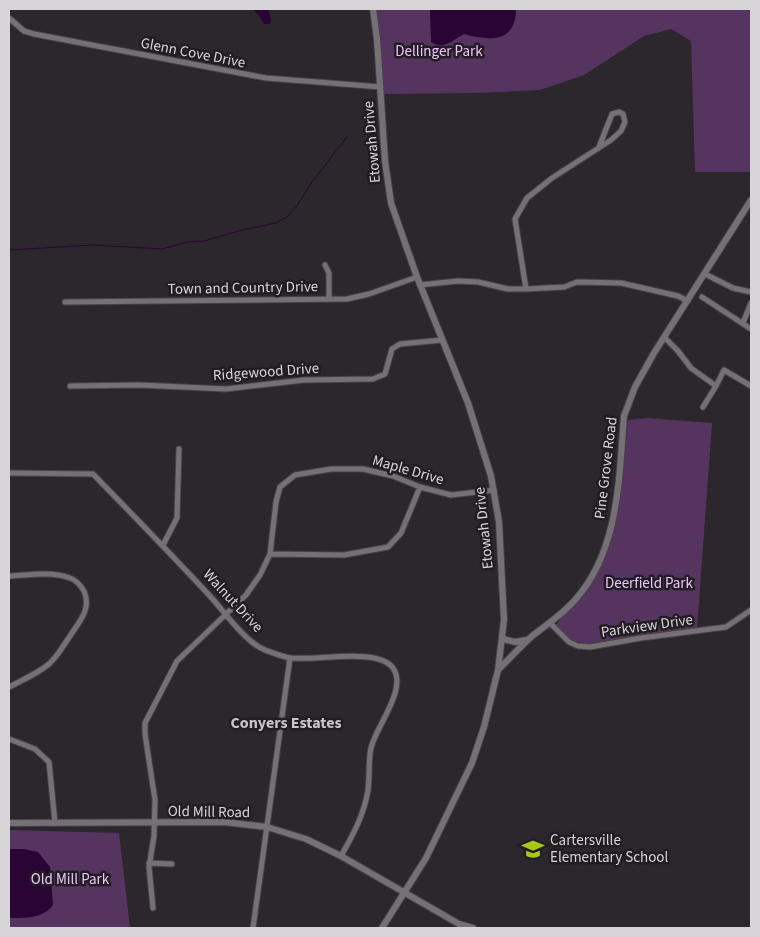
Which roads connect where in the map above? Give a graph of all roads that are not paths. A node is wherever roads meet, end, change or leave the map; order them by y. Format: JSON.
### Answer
{"nodes":[{"id":1,"x":373,"y":9,"type":"edge"},
{"id":2,"x":9,"y":18,"type":"edge"},
{"id":3,"x":380,"y":87,"type":"junction"},
{"id":4,"x":599,"y":148,"type":"junction"},
{"id":5,"x":751,"y":200,"type":"edge"},
{"id":6,"x":748,"y":210,"type":"edge"},
{"id":7,"x":325,"y":265,"type":"dead end"},
{"id":8,"x":705,"y":274,"type":"junction"},
{"id":9,"x":416,"y":277,"type":"junction"},
{"id":10,"x":420,"y":285,"type":"junction"},
{"id":11,"x":526,"y":289,"type":"junction"},
{"id":12,"x":751,"y":292,"type":"edge"},
{"id":13,"x":702,"y":297,"type":"dead end"},
{"id":14,"x":329,"y":299,"type":"junction"},
{"id":15,"x":688,"y":301,"type":"junction"},
{"id":16,"x":65,"y":302,"type":"dead end"},
{"id":17,"x":751,"y":303,"type":"edge"},
{"id":18,"x":743,"y":323,"type":"junction"},
{"id":19,"x":751,"y":329,"type":"edge"},
{"id":20,"x":665,"y":338,"type":"junction"},
{"id":21,"x":442,"y":340,"type":"junction"},
{"id":22,"x":70,"y":386,"type":"dead end"},
{"id":23,"x":716,"y":386,"type":"junction"},
{"id":24,"x":751,"y":386,"type":"edge"},
{"id":25,"x":702,"y":407,"type":"dead end"},
{"id":26,"x":179,"y":449,"type":"dead end"},
{"id":27,"x":9,"y":473,"type":"edge"},
{"id":28,"x":420,"y":487,"type":"junction"},
{"id":29,"x":494,"y":490,"type":"junction"},
{"id":30,"x":163,"y":544,"type":"junction"},
{"id":31,"x":270,"y":554,"type":"junction"},
{"id":32,"x":9,"y":576,"type":"edge"},
{"id":33,"x":751,"y":610,"type":"edge"},
{"id":34,"x":226,"y":613,"type":"junction"},
{"id":35,"x":550,"y":623,"type":"junction"},
{"id":36,"x":503,"y":639,"type":"junction"},
{"id":37,"x":528,"y":639,"type":"junction"},
{"id":38,"x":517,"y":650,"type":"junction"},
{"id":39,"x":290,"y":658,"type":"junction"},
{"id":40,"x":498,"y":670,"type":"junction"},
{"id":41,"x":9,"y":687,"type":"edge"},
{"id":42,"x":9,"y":739,"type":"edge"},
{"id":43,"x":9,"y":823,"type":"edge"},
{"id":44,"x":55,"y":823,"type":"junction"},
{"id":45,"x":155,"y":823,"type":"junction"},
{"id":46,"x":267,"y":826,"type":"junction"},
{"id":47,"x":341,"y":856,"type":"junction"},
{"id":48,"x":149,"y":863,"type":"junction"},
{"id":49,"x":172,"y":864,"type":"dead end"},
{"id":50,"x":405,"y":893,"type":"junction"},
{"id":51,"x":153,"y":908,"type":"dead end"},
{"id":52,"x":253,"y":928,"type":"edge"},
{"id":53,"x":382,"y":928,"type":"edge"},
{"id":54,"x":473,"y":928,"type":"edge"}],
"edges":[{"from":1,"to":3,"type":"street","name":"Etowah Drive"},
{"from":2,"to":3,"type":"street","name":"Glenn Cove Drive"},
{"from":3,"to":9,"type":"street","name":"Etowah Drive"},
{"from":4,"to":4,"type":"street"},
{"from":4,"to":11,"type":"street"},
{"from":5,"to":6,"type":"street","name":"Pine Grove Road"},
{"from":6,"to":8,"type":"street","name":"Pine Grove Road"},
{"from":7,"to":14,"type":"street"},
{"from":8,"to":12,"type":"street"},
{"from":8,"to":15,"type":"street","name":"Pine Grove Road"},
{"from":9,"to":10,"type":"street","name":"Etowah Drive"},
{"from":9,"to":14,"type":"street","name":"Town and Country Drive"},
{"from":10,"to":11,"type":"street"},
{"from":10,"to":21,"type":"street","name":"Etowah Drive"},
{"from":11,"to":15,"type":"street"},
{"from":13,"to":18,"type":"street"},
{"from":14,"to":16,"type":"street","name":"Town and Country Drive"},
{"from":15,"to":20,"type":"street","name":"Pine Grove Road"},
{"from":17,"to":18,"type":"street"},
{"from":18,"to":19,"type":"street"},
{"from":20,"to":23,"type":"street"},
{"from":20,"to":35,"type":"street","name":"Pine Grove Road"},
{"from":21,"to":22,"type":"street","name":"Ridgewood Drive"},
{"from":21,"to":29,"type":"street","name":"Etowah Drive"},
{"from":23,"to":24,"type":"street"},
{"from":23,"to":25,"type":"street"},
{"from":26,"to":30,"type":"street"},
{"from":27,"to":30,"type":"street","name":"Walnut Drive"},
{"from":28,"to":29,"type":"street","name":"Maple Drive"},
{"from":28,"to":31,"type":"street"},
{"from":28,"to":31,"type":"street","name":"Maple Drive"},
{"from":29,"to":36,"type":"street","name":"Etowah Drive"},
{"from":30,"to":34,"type":"street","name":"Walnut Drive"},
{"from":31,"to":34,"type":"street","name":"Maple Drive"},
{"from":32,"to":41,"type":"street"},
{"from":33,"to":35,"type":"street","name":"Parkview Drive"},
{"from":34,"to":39,"type":"street","name":"Walnut Drive"},
{"from":34,"to":45,"type":"street","name":"Maple Drive"},
{"from":35,"to":37,"type":"street","name":"Pine Grove Road"},
{"from":36,"to":37,"type":"street"},
{"from":36,"to":38,"type":"street"},
{"from":36,"to":40,"type":"street","name":"Etowah Drive"},
{"from":37,"to":38,"type":"street","name":"Pine Grove Road"},
{"from":38,"to":40,"type":"street","name":"Pine Grove Road"},
{"from":39,"to":46,"type":"street"},
{"from":39,"to":47,"type":"street","name":"Walnut Drive"},
{"from":40,"to":50,"type":"street","name":"Etowah Drive"},
{"from":42,"to":44,"type":"street"},
{"from":43,"to":44,"type":"street","name":"Old Mill Road"},
{"from":44,"to":45,"type":"street","name":"Old Mill Road"},
{"from":45,"to":46,"type":"street","name":"Old Mill Road"},
{"from":45,"to":48,"type":"street","name":"Maple Drive"},
{"from":46,"to":47,"type":"street","name":"Old Mill Road"},
{"from":46,"to":52,"type":"street"},
{"from":47,"to":50,"type":"street","name":"Old Mill Road"},
{"from":48,"to":49,"type":"street"},
{"from":48,"to":51,"type":"street","name":"Maple Drive"},
{"from":50,"to":53,"type":"street","name":"Etowah Drive"},
{"from":50,"to":54,"type":"street","name":"Old Mill Road"}]}
